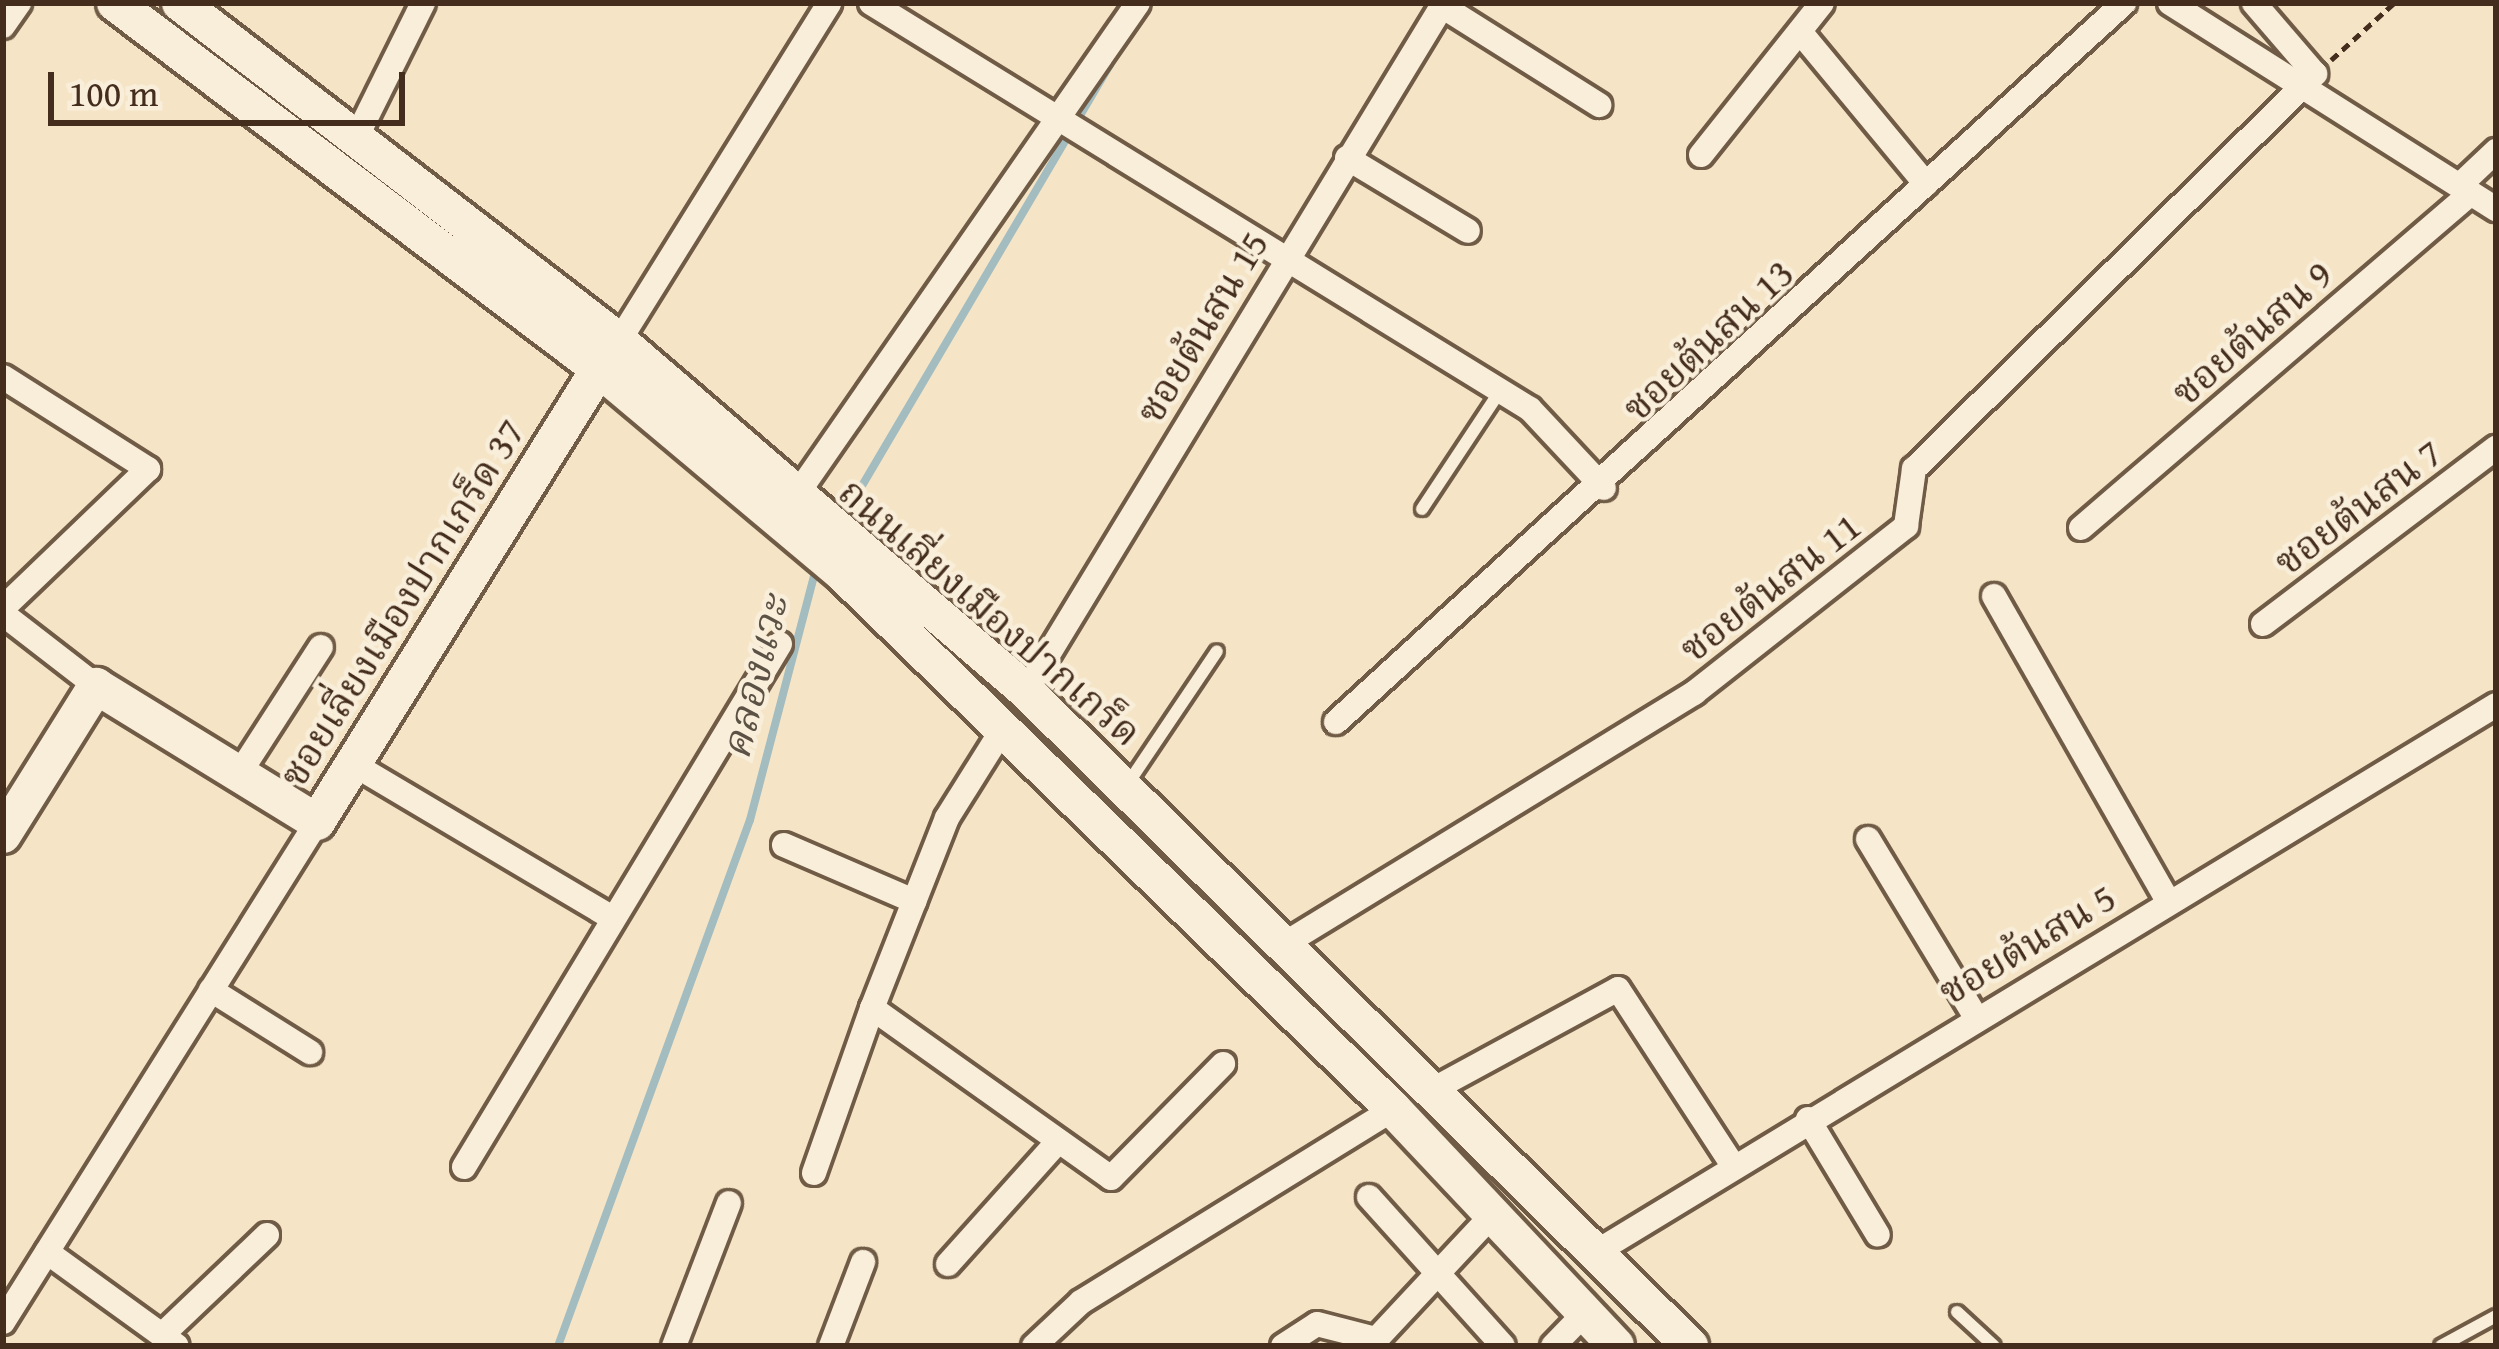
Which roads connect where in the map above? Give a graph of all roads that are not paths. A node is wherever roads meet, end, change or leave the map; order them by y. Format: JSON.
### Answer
{"nodes":[{"id":1,"x":19,"y":3,"type":"edge"},
{"id":2,"x":115,"y":3,"type":"edge"},
{"id":3,"x":180,"y":3,"type":"edge"},
{"id":4,"x":423,"y":3,"type":"edge"},
{"id":5,"x":830,"y":3,"type":"edge"},
{"id":6,"x":871,"y":3,"type":"edge"},
{"id":7,"x":1822,"y":3,"type":"edge"},
{"id":8,"x":2124,"y":3,"type":"edge"},
{"id":9,"x":2170,"y":3,"type":"edge"},
{"id":10,"x":2254,"y":3,"type":"edge"},
{"id":11,"x":1443,"y":4,"type":"edge"},
{"id":12,"x":1137,"y":6,"type":"edge"},
{"id":13,"x":3,"y":26,"type":"edge"},
{"id":14,"x":1801,"y":33,"type":"junction"},
{"id":15,"x":2308,"y":81,"type":"junction"},
{"id":16,"x":1599,"y":105,"type":"dead end"},
{"id":17,"x":1067,"y":124,"type":"junction"},
{"id":18,"x":357,"y":136,"type":"junction"},
{"id":19,"x":2496,"y":151,"type":"edge"},
{"id":20,"x":1700,"y":155,"type":"dead end"},
{"id":21,"x":1347,"y":158,"type":"junction"},
{"id":22,"x":1926,"y":184,"type":"junction"},
{"id":23,"x":2465,"y":189,"type":"junction"},
{"id":24,"x":2496,"y":209,"type":"edge"},
{"id":25,"x":1468,"y":231,"type":"dead end"},
{"id":26,"x":1285,"y":259,"type":"junction"},
{"id":27,"x":609,"y":355,"type":"junction"},
{"id":28,"x":3,"y":377,"type":"edge"},
{"id":29,"x":1500,"y":390,"type":"junction"},
{"id":30,"x":2496,"y":448,"type":"edge"},
{"id":31,"x":1604,"y":488,"type":"junction"},
{"id":32,"x":792,"y":508,"type":"junction"},
{"id":33,"x":1422,"y":509,"type":"dead end"},
{"id":34,"x":2081,"y":528,"type":"dead end"},
{"id":35,"x":848,"y":558,"type":"junction"},
{"id":36,"x":1994,"y":596,"type":"dead end"},
{"id":37,"x":3,"y":611,"type":"edge"},
{"id":38,"x":2263,"y":624,"type":"dead end"},
{"id":39,"x":780,"y":644,"type":"dead end"},
{"id":40,"x":321,"y":646,"type":"dead end"},
{"id":41,"x":1217,"y":652,"type":"dead end"},
{"id":42,"x":96,"y":686,"type":"junction"},
{"id":43,"x":1026,"y":691,"type":"junction"},
{"id":44,"x":2496,"y":705,"type":"edge"},
{"id":45,"x":1336,"y":722,"type":"dead end"},
{"id":46,"x":1004,"y":727,"type":"junction"},
{"id":47,"x":353,"y":764,"type":"junction"},
{"id":48,"x":239,"y":774,"type":"junction"},
{"id":49,"x":1126,"y":788,"type":"junction"},
{"id":50,"x":317,"y":822,"type":"junction"},
{"id":51,"x":3,"y":836,"type":"edge"},
{"id":52,"x":1868,"y":839,"type":"dead end"},
{"id":53,"x":784,"y":845,"type":"dead end"},
{"id":54,"x":2168,"y":901,"type":"junction"},
{"id":55,"x":914,"y":902,"type":"junction"},
{"id":56,"x":611,"y":917,"type":"junction"},
{"id":57,"x":1286,"y":943,"type":"junction"},
{"id":58,"x":212,"y":990,"type":"junction"},
{"id":59,"x":872,"y":1008,"type":"junction"},
{"id":60,"x":1976,"y":1017,"type":"junction"},
{"id":61,"x":310,"y":1052,"type":"dead end"},
{"id":62,"x":1223,"y":1064,"type":"dead end"},
{"id":63,"x":1434,"y":1089,"type":"junction"},
{"id":64,"x":1393,"y":1109,"type":"junction"},
{"id":65,"x":1808,"y":1119,"type":"junction"},
{"id":66,"x":1054,"y":1146,"type":"junction"},
{"id":67,"x":1732,"y":1164,"type":"junction"},
{"id":68,"x":464,"y":1167,"type":"dead end"},
{"id":69,"x":814,"y":1173,"type":"dead end"},
{"id":70,"x":1369,"y":1197,"type":"dead end"},
{"id":71,"x":729,"y":1203,"type":"dead end"},
{"id":72,"x":1492,"y":1215,"type":"junction"},
{"id":73,"x":267,"y":1235,"type":"dead end"},
{"id":74,"x":1878,"y":1235,"type":"dead end"},
{"id":75,"x":1598,"y":1251,"type":"junction"},
{"id":76,"x":47,"y":1252,"type":"junction"},
{"id":77,"x":862,"y":1262,"type":"dead end"},
{"id":78,"x":948,"y":1264,"type":"dead end"},
{"id":79,"x":1436,"y":1273,"type":"junction"},
{"id":80,"x":1634,"y":1286,"type":"junction"},
{"id":81,"x":1957,"y":1312,"type":"dead end"},
{"id":82,"x":1584,"y":1314,"type":"junction"},
{"id":83,"x":2496,"y":1316,"type":"edge"},
{"id":84,"x":3,"y":1322,"type":"edge"},
{"id":85,"x":170,"y":1341,"type":"edge"},
{"id":86,"x":1371,"y":1342,"type":"edge"},
{"id":87,"x":674,"y":1346,"type":"edge"},
{"id":88,"x":831,"y":1346,"type":"edge"},
{"id":89,"x":1034,"y":1346,"type":"edge"},
{"id":90,"x":1283,"y":1346,"type":"edge"},
{"id":91,"x":1502,"y":1346,"type":"edge"},
{"id":92,"x":1553,"y":1346,"type":"edge"},
{"id":93,"x":1616,"y":1346,"type":"edge"},
{"id":94,"x":1690,"y":1346,"type":"edge"},
{"id":95,"x":1702,"y":1346,"type":"edge"},
{"id":96,"x":1994,"y":1346,"type":"edge"},
{"id":97,"x":2441,"y":1346,"type":"edge"}],
"edges":[{"from":1,"to":13,"type":"street"},
{"from":2,"to":27,"type":"main road","name":"ถนนเลี่ยงเมืองปากเกร็ด"},
{"from":3,"to":18,"type":"main road","name":"ถนนเลี่ยงเมืองปากเกร็ด"},
{"from":4,"to":18,"type":"street"},
{"from":5,"to":27,"type":"street"},
{"from":6,"to":17,"type":"street"},
{"from":7,"to":14,"type":"street"},
{"from":8,"to":22,"type":"street","name":"ซอยต้นสน 13"},
{"from":9,"to":15,"type":"street"},
{"from":10,"to":15,"type":"street"},
{"from":11,"to":16,"type":"street"},
{"from":11,"to":21,"type":"street","name":"ซอยต้นสน 15"},
{"from":12,"to":17,"type":"street"},
{"from":14,"to":20,"type":"street"},
{"from":14,"to":22,"type":"street"},
{"from":15,"to":23,"type":"street"},
{"from":15,"to":57,"type":"street","name":"ซอยต้นสน 11"},
{"from":17,"to":26,"type":"street"},
{"from":17,"to":32,"type":"street"},
{"from":18,"to":27,"type":"main road","name":"ถนนเลี่ยงเมืองปากเกร็ด"},
{"from":19,"to":23,"type":"street","name":"ซอยต้นสน 9"},
{"from":21,"to":25,"type":"street"},
{"from":21,"to":26,"type":"street","name":"ซอยต้นสน 15"},
{"from":22,"to":31,"type":"street","name":"ซอยต้นสน 13"},
{"from":23,"to":24,"type":"street"},
{"from":23,"to":34,"type":"street","name":"ซอยต้นสน 9"},
{"from":26,"to":29,"type":"street"},
{"from":26,"to":43,"type":"street","name":"ซอยต้นสน 15"},
{"from":27,"to":32,"type":"main road","name":"ถนนเลี่ยงเมืองปากเกร็ด"},
{"from":27,"to":47,"type":"main road","name":"ซอยเลี่ยงเมืองปากเกร็ด 37"},
{"from":28,"to":37,"type":"street"},
{"from":29,"to":31,"type":"street"},
{"from":29,"to":33,"type":"lane"},
{"from":30,"to":38,"type":"street","name":"ซอยต้นสน 7"},
{"from":31,"to":45,"type":"street","name":"ซอยต้นสน 13"},
{"from":32,"to":35,"type":"main road","name":"ถนนเลี่ยงเมืองปากเกร็ด"},
{"from":35,"to":43,"type":"main road","name":"ถนนเลี่ยงเมืองปากเกร็ด"},
{"from":35,"to":46,"type":"main road","name":"ถนนเลี่ยงเมืองปากเกร็ด"},
{"from":36,"to":54,"type":"street"},
{"from":37,"to":42,"type":"street"},
{"from":39,"to":56,"type":"street"},
{"from":40,"to":48,"type":"street"},
{"from":41,"to":49,"type":"lane"},
{"from":42,"to":48,"type":"main road","name":"ซอยเลี่ยงเมืองปากเกร็ด 37"},
{"from":42,"to":51,"type":"main road"},
{"from":43,"to":49,"type":"main road","name":"ถนนเลี่ยงเมืองปากเกร็ด"},
{"from":44,"to":54,"type":"street","name":"ซอยต้นสน 5"},
{"from":46,"to":55,"type":"street"},
{"from":46,"to":64,"type":"main road","name":"ถนนเลี่ยงเมืองปากเกร็ด"},
{"from":47,"to":50,"type":"main road","name":"ซอยเลี่ยงเมืองปากเกร็ด 37"},
{"from":47,"to":56,"type":"street"},
{"from":48,"to":50,"type":"main road","name":"ซอยเลี่ยงเมืองปากเกร็ด 37"},
{"from":49,"to":57,"type":"main road","name":"ถนนเลี่ยงเมืองปากเกร็ด"},
{"from":50,"to":58,"type":"street"},
{"from":52,"to":60,"type":"street"},
{"from":53,"to":55,"type":"street"},
{"from":54,"to":60,"type":"street","name":"ซอยต้นสน 5"},
{"from":55,"to":59,"type":"street"},
{"from":56,"to":68,"type":"street"},
{"from":57,"to":63,"type":"main road","name":"ถนนเลี่ยงเมืองปากเกร็ด"},
{"from":58,"to":61,"type":"street"},
{"from":58,"to":76,"type":"street"},
{"from":59,"to":66,"type":"street"},
{"from":59,"to":69,"type":"street"},
{"from":60,"to":65,"type":"street","name":"ซอยต้นสน 5"},
{"from":62,"to":66,"type":"street"},
{"from":63,"to":67,"type":"street"},
{"from":63,"to":75,"type":"main road","name":"ถนนเลี่ยงเมืองปากเกร็ด"},
{"from":64,"to":72,"type":"main road","name":"ถนนเลี่ยงเมืองปากเกร็ด"},
{"from":64,"to":89,"type":"street"},
{"from":65,"to":67,"type":"street","name":"ซอยต้นสน 5"},
{"from":65,"to":74,"type":"street"},
{"from":66,"to":78,"type":"street"},
{"from":67,"to":75,"type":"street","name":"ซอยต้นสน 5"},
{"from":70,"to":79,"type":"street"},
{"from":71,"to":87,"type":"street"},
{"from":72,"to":79,"type":"street"},
{"from":72,"to":82,"type":"main road","name":"ถนนเลี่ยงเมืองปากเกร็ด"},
{"from":73,"to":85,"type":"street"},
{"from":75,"to":80,"type":"main road","name":"ถนนเลี่ยงเมืองปากเกร็ด"},
{"from":76,"to":84,"type":"street"},
{"from":76,"to":85,"type":"street"},
{"from":77,"to":88,"type":"street"},
{"from":79,"to":86,"type":"street"},
{"from":79,"to":91,"type":"street"},
{"from":80,"to":94,"type":"main road","name":"ถนนเลี่ยงเมืองปากเกร็ด"},
{"from":80,"to":95,"type":"main road"},
{"from":81,"to":96,"type":"lane"},
{"from":82,"to":92,"type":"street"},
{"from":82,"to":93,"type":"main road","name":"ถนนเลี่ยงเมืองปากเกร็ด"},
{"from":83,"to":97,"type":"lane"},
{"from":86,"to":90,"type":"street"}]}
